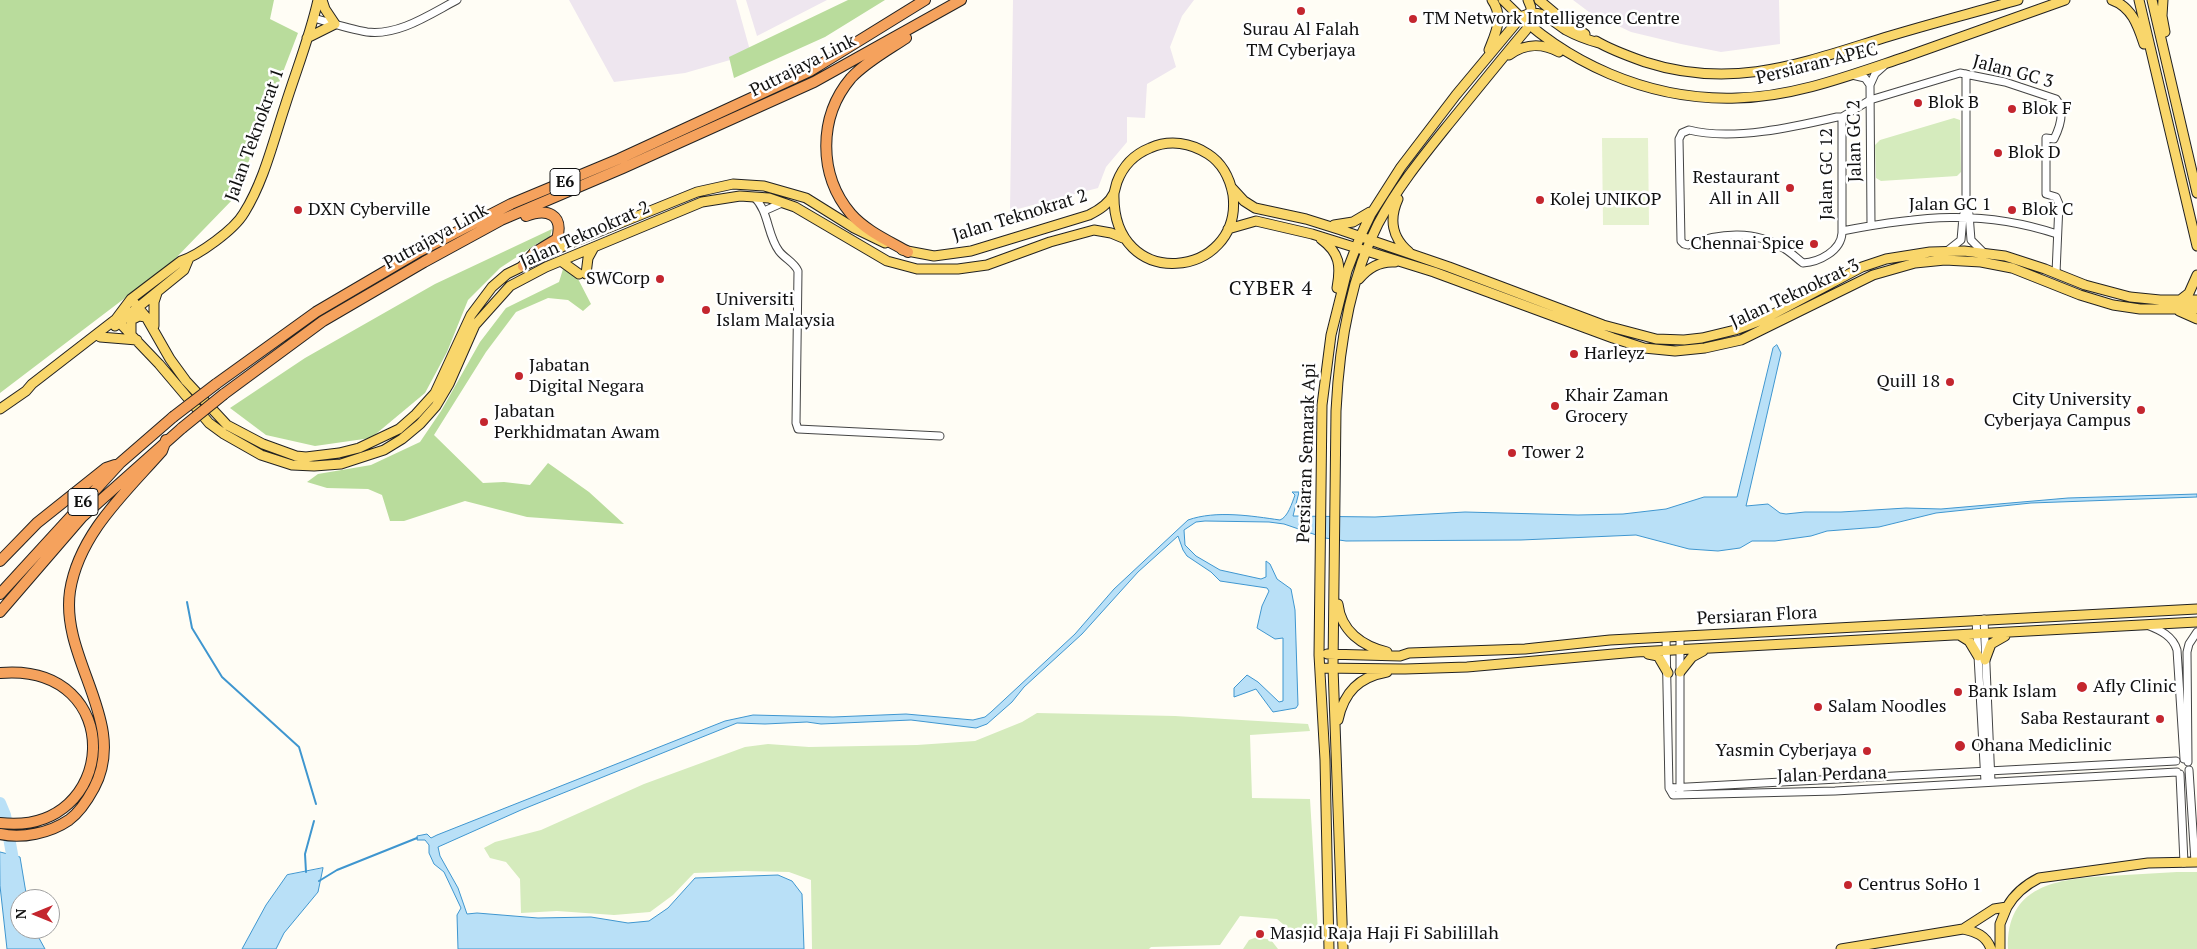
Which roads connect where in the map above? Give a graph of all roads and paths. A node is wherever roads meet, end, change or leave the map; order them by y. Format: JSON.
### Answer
{"nodes":[{"id":1,"x":320,"y":0,"type":"edge"},
{"id":2,"x":457,"y":0,"type":"edge"},
{"id":3,"x":925,"y":0,"type":"edge"},
{"id":4,"x":1492,"y":0,"type":"edge"},
{"id":5,"x":1503,"y":0,"type":"edge"},
{"id":6,"x":1528,"y":0,"type":"edge"},
{"id":7,"x":1539,"y":0,"type":"edge"},
{"id":8,"x":2018,"y":0,"type":"edge"},
{"id":9,"x":2065,"y":0,"type":"edge"},
{"id":10,"x":2112,"y":0,"type":"edge"},
{"id":11,"x":2139,"y":0,"type":"edge"},
{"id":12,"x":2152,"y":0,"type":"edge"},
{"id":13,"x":2163,"y":0,"type":"edge"},
{"id":14,"x":959,"y":2,"type":"edge"},
{"id":15,"x":1532,"y":13,"type":"junction"},
{"id":16,"x":1521,"y":17,"type":"junction"},
{"id":17,"x":314,"y":18,"type":"junction"},
{"id":18,"x":335,"y":24,"type":"junction"},
{"id":19,"x":1529,"y":24,"type":"junction"},
{"id":20,"x":307,"y":38,"type":"junction"},
{"id":21,"x":1599,"y":43,"type":"junction"},
{"id":22,"x":1485,"y":60,"type":"junction"},
{"id":23,"x":1581,"y":60,"type":"junction"},
{"id":24,"x":1499,"y":62,"type":"junction"},
{"id":25,"x":1888,"y":63,"type":"junction"},
{"id":26,"x":1966,"y":74,"type":"junction"},
{"id":27,"x":1850,"y":75,"type":"junction"},
{"id":28,"x":1869,"y":84,"type":"junction"},
{"id":29,"x":2160,"y":92,"type":"junction"},
{"id":30,"x":1870,"y":100,"type":"junction"},
{"id":31,"x":2177,"y":110,"type":"junction"},
{"id":32,"x":1842,"y":117,"type":"junction"},
{"id":33,"x":1413,"y":170,"type":"junction"},
{"id":34,"x":1232,"y":188,"type":"junction"},
{"id":35,"x":1114,"y":193,"type":"junction"},
{"id":36,"x":2197,"y":193,"type":"edge"},
{"id":37,"x":754,"y":197,"type":"junction"},
{"id":38,"x":782,"y":203,"type":"junction"},
{"id":39,"x":1966,"y":207,"type":"junction"},
{"id":40,"x":1374,"y":208,"type":"junction"},
{"id":41,"x":764,"y":211,"type":"junction"},
{"id":42,"x":1963,"y":217,"type":"junction"},
{"id":43,"x":1971,"y":217,"type":"junction"},
{"id":44,"x":1322,"y":224,"type":"junction"},
{"id":45,"x":1871,"y":225,"type":"junction"},
{"id":46,"x":490,"y":226,"type":"junction"},
{"id":47,"x":1228,"y":229,"type":"junction"},
{"id":48,"x":1842,"y":231,"type":"junction"},
{"id":49,"x":2057,"y":234,"type":"junction"},
{"id":50,"x":1317,"y":235,"type":"junction"},
{"id":51,"x":1360,"y":236,"type":"junction"},
{"id":52,"x":1124,"y":238,"type":"junction"},
{"id":53,"x":1371,"y":241,"type":"junction"},
{"id":54,"x":2197,"y":246,"type":"edge"},
{"id":55,"x":594,"y":247,"type":"junction"},
{"id":56,"x":1355,"y":248,"type":"junction"},
{"id":57,"x":1367,"y":251,"type":"junction"},
{"id":58,"x":1947,"y":251,"type":"junction"},
{"id":59,"x":908,"y":252,"type":"junction"},
{"id":60,"x":1984,"y":252,"type":"junction"},
{"id":61,"x":1412,"y":255,"type":"junction"},
{"id":62,"x":189,"y":258,"type":"junction"},
{"id":63,"x":561,"y":261,"type":"junction"},
{"id":64,"x":1405,"y":263,"type":"junction"},
{"id":65,"x":523,"y":266,"type":"junction"},
{"id":66,"x":2056,"y":273,"type":"junction"},
{"id":67,"x":2197,"y":274,"type":"edge"},
{"id":68,"x":1356,"y":283,"type":"junction"},
{"id":69,"x":158,"y":292,"type":"junction"},
{"id":70,"x":132,"y":299,"type":"junction"},
{"id":71,"x":2179,"y":300,"type":"junction"},
{"id":72,"x":2197,"y":300,"type":"edge"},
{"id":73,"x":137,"y":308,"type":"junction"},
{"id":74,"x":2197,"y":308,"type":"edge"},
{"id":75,"x":2173,"y":309,"type":"junction"},
{"id":76,"x":146,"y":316,"type":"junction"},
{"id":77,"x":1334,"y":318,"type":"junction"},
{"id":78,"x":2197,"y":319,"type":"edge"},
{"id":79,"x":117,"y":321,"type":"junction"},
{"id":80,"x":155,"y":333,"type":"junction"},
{"id":81,"x":134,"y":336,"type":"junction"},
{"id":82,"x":100,"y":337,"type":"junction"},
{"id":83,"x":26,"y":391,"type":"junction"},
{"id":84,"x":0,"y":409,"type":"edge"},
{"id":85,"x":940,"y":436,"type":"dead end"},
{"id":86,"x":166,"y":440,"type":"junction"},
{"id":87,"x":120,"y":463,"type":"junction"},
{"id":88,"x":0,"y":561,"type":"edge"},
{"id":89,"x":1335,"y":576,"type":"junction"},
{"id":90,"x":0,"y":594,"type":"edge"},
{"id":91,"x":2197,"y":608,"type":"edge"},
{"id":92,"x":0,"y":612,"type":"edge"},
{"id":93,"x":1980,"y":620,"type":"junction"},
{"id":94,"x":2197,"y":622,"type":"edge"},
{"id":95,"x":2147,"y":625,"type":"junction"},
{"id":96,"x":2197,"y":632,"type":"edge"},
{"id":97,"x":2012,"y":633,"type":"junction"},
{"id":98,"x":1980,"y":635,"type":"junction"},
{"id":99,"x":1960,"y":636,"type":"junction"},
{"id":100,"x":1680,"y":637,"type":"junction"},
{"id":101,"x":1666,"y":638,"type":"junction"},
{"id":102,"x":1680,"y":650,"type":"junction"},
{"id":103,"x":1706,"y":650,"type":"junction"},
{"id":104,"x":1666,"y":651,"type":"junction"},
{"id":105,"x":1636,"y":652,"type":"junction"},
{"id":106,"x":1409,"y":653,"type":"junction"},
{"id":107,"x":1320,"y":654,"type":"junction"},
{"id":108,"x":1333,"y":654,"type":"junction"},
{"id":109,"x":1982,"y":658,"type":"junction"},
{"id":110,"x":1333,"y":667,"type":"junction"},
{"id":111,"x":1320,"y":668,"type":"junction"},
{"id":112,"x":1405,"y":669,"type":"junction"},
{"id":113,"x":1680,"y":672,"type":"junction"},
{"id":114,"x":0,"y":673,"type":"edge"},
{"id":115,"x":1668,"y":673,"type":"junction"},
{"id":116,"x":1335,"y":747,"type":"junction"},
{"id":117,"x":2183,"y":761,"type":"junction"},
{"id":118,"x":2108,"y":764,"type":"junction"},
{"id":119,"x":2086,"y":766,"type":"junction"},
{"id":120,"x":2045,"y":768,"type":"junction"},
{"id":121,"x":2189,"y":770,"type":"junction"},
{"id":122,"x":1988,"y":771,"type":"junction"},
{"id":123,"x":2178,"y":773,"type":"junction"},
{"id":124,"x":2109,"y":775,"type":"junction"},
{"id":125,"x":2086,"y":776,"type":"junction"},
{"id":126,"x":2046,"y":779,"type":"junction"},
{"id":127,"x":1988,"y":782,"type":"junction"},
{"id":128,"x":1680,"y":787,"type":"junction"},
{"id":129,"x":1669,"y":788,"type":"junction"},
{"id":130,"x":1680,"y":795,"type":"junction"},
{"id":131,"x":0,"y":823,"type":"edge"},
{"id":132,"x":0,"y":834,"type":"edge"},
{"id":133,"x":2196,"y":862,"type":"edge"},
{"id":134,"x":2184,"y":863,"type":"junction"},
{"id":135,"x":2007,"y":907,"type":"junction"},
{"id":136,"x":1963,"y":929,"type":"junction"},
{"id":137,"x":1329,"y":949,"type":"edge"},
{"id":138,"x":1343,"y":949,"type":"edge"},
{"id":139,"x":1841,"y":949,"type":"edge"},
{"id":140,"x":1991,"y":949,"type":"edge"},
{"id":141,"x":2000,"y":949,"type":"edge"}],
"edges":[{"from":1,"to":17,"type":"main road","name":"Jalan Teknokrat 1"},
{"from":1,"to":18,"type":"main road"},
{"from":2,"to":18,"type":"street"},
{"from":3,"to":87,"type":"highway","name":"Putrajaya Link","number":"E6","bridge":true},
{"from":4,"to":22,"type":"main road"},
{"from":5,"to":16,"type":"main road","name":"Persiaran APEC"},
{"from":6,"to":15,"type":"main road"},
{"from":7,"to":21,"type":"main road","name":"Persiaran APEC"},
{"from":8,"to":21,"type":"main road","name":"Persiaran APEC"},
{"from":9,"to":25,"type":"main road","name":"Persiaran APEC"},
{"from":10,"to":29,"type":"main road"},
{"from":11,"to":29,"type":"main road"},
{"from":12,"to":31,"type":"main road"},
{"from":13,"to":31,"type":"main road"},
{"from":14,"to":46,"type":"highway","name":"Putrajaya Link","number":"E6"},
{"from":14,"to":59,"type":"highway"},
{"from":15,"to":16,"type":"main road"},
{"from":15,"to":19,"type":"main road"},
{"from":15,"to":21,"type":"main road"},
{"from":16,"to":19,"type":"main road","name":"Persiaran APEC"},
{"from":16,"to":22,"type":"main road","name":"Persiaran Semarak Api"},
{"from":17,"to":18,"type":"street"},
{"from":17,"to":20,"type":"main road","name":"Jalan Teknokrat 1"},
{"from":18,"to":20,"type":"main road"},
{"from":19,"to":23,"type":"main road","name":"Persiaran APEC"},
{"from":19,"to":24,"type":"main road","name":"Persiaran Semarak Api"},
{"from":20,"to":62,"type":"main road","name":"Jalan Teknokrat 1"},
{"from":22,"to":40,"type":"main road","name":"Persiaran Semarak Api"},
{"from":23,"to":24,"type":"main road"},
{"from":23,"to":27,"type":"main road","name":"Persiaran APEC"},
{"from":24,"to":33,"type":"main road","name":"Persiaran Semarak Api"},
{"from":25,"to":27,"type":"main road","name":"Persiaran APEC"},
{"from":25,"to":28,"type":"street","name":"Jalan GC 2"},
{"from":26,"to":30,"type":"street","name":"Jalan GC 3"},
{"from":26,"to":39,"type":"street"},
{"from":26,"to":49,"type":"street","name":"Jalan GC 3"},
{"from":27,"to":28,"type":"street","name":"Jalan GC 2"},
{"from":28,"to":30,"type":"street","name":"Jalan GC 2"},
{"from":29,"to":54,"type":"main road"},
{"from":30,"to":32,"type":"street","name":"Jalan GC 3"},
{"from":30,"to":45,"type":"street","name":"Jalan GC 2"},
{"from":31,"to":36,"type":"main road"},
{"from":32,"to":48,"type":"street","name":"Jalan GC 12"},
{"from":32,"to":48,"type":"street"},
{"from":33,"to":53,"type":"main road","name":"Persiaran Semarak Api"},
{"from":33,"to":61,"type":"main road"},
{"from":34,"to":35,"type":"main road"},
{"from":34,"to":44,"type":"main road"},
{"from":34,"to":47,"type":"main road"},
{"from":35,"to":52,"type":"main road"},
{"from":35,"to":59,"type":"main road","name":"Jalan Teknokrat 2"},
{"from":37,"to":38,"type":"main road","name":"Jalan Teknokrat 2"},
{"from":37,"to":41,"type":"street"},
{"from":37,"to":55,"type":"main road","name":"Jalan Teknokrat 2"},
{"from":38,"to":41,"type":"street"},
{"from":38,"to":52,"type":"main road","name":"Jalan Teknokrat 2"},
{"from":39,"to":42,"type":"street"},
{"from":39,"to":43,"type":"street"},
{"from":40,"to":44,"type":"main road"},
{"from":40,"to":51,"type":"main road","name":"Persiaran Semarak Api"},
{"from":41,"to":85,"type":"street"},
{"from":42,"to":43,"type":"street","name":"Jalan GC 1"},
{"from":42,"to":45,"type":"street","name":"Jalan GC 1"},
{"from":42,"to":58,"type":"street"},
{"from":43,"to":49,"type":"street","name":"Jalan GC 1"},
{"from":43,"to":60,"type":"street"},
{"from":44,"to":51,"type":"main road"},
{"from":45,"to":48,"type":"street","name":"Jalan GC 1"},
{"from":46,"to":65,"type":"highway"},
{"from":46,"to":86,"type":"highway","name":"Putrajaya Link","number":"E6","bridge":true},
{"from":47,"to":50,"type":"main road"},
{"from":47,"to":52,"type":"main road"},
{"from":49,"to":66,"type":"street"},
{"from":50,"to":56,"type":"main road"},
{"from":50,"to":77,"type":"main road"},
{"from":51,"to":53,"type":"main road","name":"Jalan Teknokrat 3"},
{"from":51,"to":56,"type":"main road","name":"Persiaran Semarak Api"},
{"from":53,"to":57,"type":"main road","name":"Persiaran Semarak Api"},
{"from":53,"to":61,"type":"main road","name":"Jalan Teknokrat 3"},
{"from":55,"to":63,"type":"main road","name":"Jalan Teknokrat 2"},
{"from":55,"to":63,"type":"main road"},
{"from":56,"to":57,"type":"main road","name":"Jalan Teknokrat 3"},
{"from":56,"to":77,"type":"main road","name":"Persiaran Semarak Api"},
{"from":57,"to":64,"type":"main road","name":"Jalan Teknokrat 3"},
{"from":57,"to":68,"type":"main road","name":"Persiaran Semarak Api"},
{"from":58,"to":60,"type":"main road","name":"Jalan Teknokrat 3"},
{"from":58,"to":61,"type":"main road","name":"Jalan Teknokrat 3"},
{"from":59,"to":65,"type":"main road","name":"Jalan Teknokrat 2"},
{"from":60,"to":66,"type":"main road","name":"Jalan Teknokrat 3"},
{"from":62,"to":69,"type":"main road","name":"Jalan Teknokrat 1"},
{"from":62,"to":70,"type":"main road","name":"Jalan Teknokrat 1"},
{"from":63,"to":81,"type":"main road","name":"Jalan Teknokrat 2"},
{"from":64,"to":68,"type":"main road"},
{"from":64,"to":75,"type":"main road","name":"Jalan Teknokrat 3"},
{"from":65,"to":80,"type":"main road","name":"Jalan Teknokrat 2"},
{"from":66,"to":71,"type":"main road","name":"Jalan Teknokrat 3"},
{"from":67,"to":71,"type":"main road"},
{"from":68,"to":89,"type":"main road","name":"Persiaran Semarak Api"},
{"from":69,"to":73,"type":"main road","name":"Jalan Teknokrat 1"},
{"from":69,"to":80,"type":"main road"},
{"from":70,"to":73,"type":"main road","name":"Jalan Teknokrat 2"},
{"from":70,"to":79,"type":"main road","name":"Jalan Teknokrat 1"},
{"from":71,"to":72,"type":"main road","name":"Jalan Teknokrat 3"},
{"from":73,"to":76,"type":"main road","name":"Jalan Teknokrat 2"},
{"from":73,"to":79,"type":"main road","name":"Jalan Teknokrat 1"},
{"from":74,"to":75,"type":"main road","name":"Jalan Teknokrat 3"},
{"from":75,"to":78,"type":"main road"},
{"from":76,"to":80,"type":"main road","name":"Jalan Teknokrat 2"},
{"from":76,"to":81,"type":"main road"},
{"from":77,"to":107,"type":"main road","name":"Persiaran Semarak Api"},
{"from":79,"to":81,"type":"main road","name":"Jalan Teknokrat 2"},
{"from":79,"to":82,"type":"main road","name":"Jalan Teknokrat 1"},
{"from":79,"to":83,"type":"main road","name":"Jalan Teknokrat 1"},
{"from":81,"to":82,"type":"main road"},
{"from":82,"to":83,"type":"main road","name":"Jalan Teknokrat 1"},
{"from":83,"to":84,"type":"main road","name":"Jalan Teknokrat 1"},
{"from":86,"to":92,"type":"highway","name":"Putrajaya Link","number":"E6"},
{"from":86,"to":132,"type":"highway"},
{"from":87,"to":88,"type":"highway"},
{"from":87,"to":90,"type":"highway","name":"Putrajaya Link","number":"E6"},
{"from":89,"to":106,"type":"main road"},
{"from":89,"to":108,"type":"main road","name":"Persiaran Semarak Api"},
{"from":91,"to":93,"type":"main road","name":"Persiaran Flora"},
{"from":93,"to":98,"type":"street"},
{"from":93,"to":100,"type":"main road","name":"Persiaran Flora"},
{"from":94,"to":95,"type":"main road","name":"Persiaran Flora"},
{"from":95,"to":97,"type":"main road","name":"Persiaran Flora"},
{"from":95,"to":117,"type":"street"},
{"from":96,"to":117,"type":"street"},
{"from":97,"to":98,"type":"main road","name":"Persiaran Flora"},
{"from":97,"to":109,"type":"main road"},
{"from":98,"to":99,"type":"main road","name":"Persiaran Flora"},
{"from":98,"to":109,"type":"street"},
{"from":99,"to":103,"type":"main road","name":"Persiaran Flora"},
{"from":99,"to":109,"type":"main road"},
{"from":100,"to":101,"type":"main road","name":"Persiaran Flora"},
{"from":100,"to":102,"type":"street"},
{"from":101,"to":104,"type":"street"},
{"from":101,"to":106,"type":"main road","name":"Persiaran Flora"},
{"from":102,"to":103,"type":"main road","name":"Persiaran Flora"},
{"from":102,"to":104,"type":"main road","name":"Persiaran Flora"},
{"from":102,"to":113,"type":"street"},
{"from":103,"to":113,"type":"main road"},
{"from":104,"to":105,"type":"main road","name":"Persiaran Flora"},
{"from":104,"to":115,"type":"street"},
{"from":105,"to":112,"type":"main road","name":"Persiaran Flora"},
{"from":105,"to":115,"type":"main road"},
{"from":106,"to":108,"type":"main road","name":"Persiaran Flora"},
{"from":107,"to":108,"type":"main road","name":"Persiaran Flora"},
{"from":107,"to":111,"type":"main road","name":"Persiaran Semarak Api"},
{"from":108,"to":110,"type":"main road","name":"Persiaran Semarak Api"},
{"from":109,"to":122,"type":"street"},
{"from":110,"to":111,"type":"main road","name":"Persiaran Flora"},
{"from":110,"to":112,"type":"main road","name":"Persiaran Flora"},
{"from":110,"to":116,"type":"main road","name":"Persiaran Semarak Api"},
{"from":111,"to":137,"type":"main road","name":"Persiaran Semarak Api"},
{"from":112,"to":116,"type":"main road"},
{"from":113,"to":128,"type":"street"},
{"from":114,"to":131,"type":"highway"},
{"from":115,"to":129,"type":"street"},
{"from":116,"to":138,"type":"main road","name":"Persiaran Semarak Api"},
{"from":117,"to":118,"type":"street","name":"Jalan Perdana"},
{"from":117,"to":121,"type":"street"},
{"from":117,"to":123,"type":"street"},
{"from":118,"to":119,"type":"street","name":"Jalan Perdana"},
{"from":118,"to":124,"type":"street"},
{"from":119,"to":120,"type":"street","name":"Jalan Perdana"},
{"from":119,"to":125,"type":"street"},
{"from":120,"to":122,"type":"street","name":"Jalan Perdana"},
{"from":120,"to":126,"type":"street"},
{"from":121,"to":123,"type":"street","name":"Jalan Perdana"},
{"from":121,"to":133,"type":"street"},
{"from":122,"to":127,"type":"street"},
{"from":122,"to":128,"type":"street","name":"Jalan Perdana"},
{"from":123,"to":124,"type":"street","name":"Jalan Perdana"},
{"from":123,"to":134,"type":"street"},
{"from":124,"to":125,"type":"street","name":"Jalan Perdana"},
{"from":125,"to":126,"type":"street","name":"Jalan Perdana"},
{"from":126,"to":127,"type":"street","name":"Jalan Perdana"},
{"from":127,"to":130,"type":"street","name":"Jalan Perdana"},
{"from":128,"to":129,"type":"street","name":"Jalan Perdana"},
{"from":128,"to":130,"type":"street"},
{"from":129,"to":130,"type":"street"},
{"from":133,"to":134,"type":"main road"},
{"from":134,"to":135,"type":"main road"},
{"from":135,"to":136,"type":"main road"},
{"from":135,"to":141,"type":"main road"},
{"from":136,"to":139,"type":"main road"},
{"from":136,"to":140,"type":"main road"}]}
